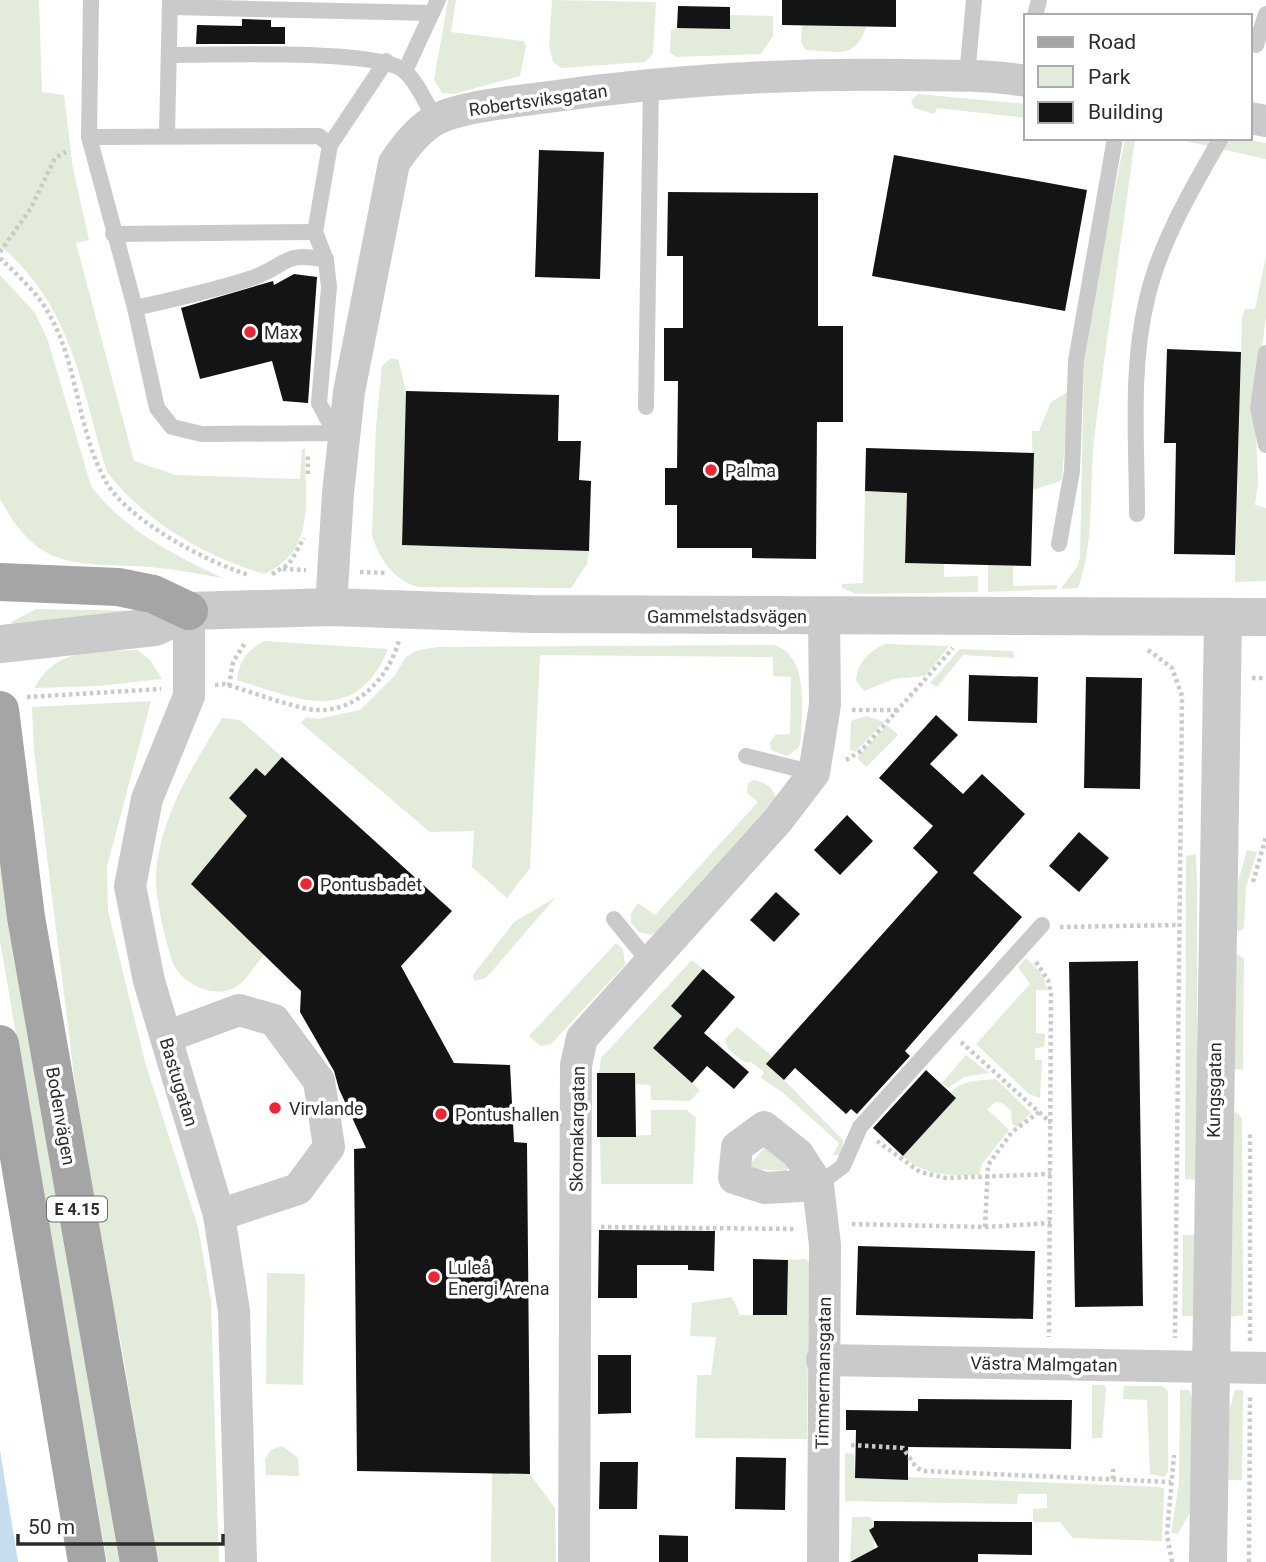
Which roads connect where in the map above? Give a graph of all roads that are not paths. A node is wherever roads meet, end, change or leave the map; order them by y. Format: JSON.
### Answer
{"nodes":[{"id":1,"x":90,"y":0,"type":"edge"},
{"id":2,"x":974,"y":0,"type":"edge"},
{"id":3,"x":171,"y":4,"type":"edge"},
{"id":4,"x":280,"y":5,"type":"edge"},
{"id":5,"x":428,"y":6,"type":"edge"},
{"id":6,"x":1266,"y":14,"type":"edge"},
{"id":7,"x":1256,"y":45,"type":"dead end"},
{"id":8,"x":170,"y":55,"type":"junction"},
{"id":9,"x":386,"y":61,"type":"junction"},
{"id":10,"x":405,"y":71,"type":"junction"},
{"id":11,"x":967,"y":76,"type":"junction"},
{"id":12,"x":1024,"y":80,"type":"edge"},
{"id":13,"x":650,"y":85,"type":"junction"},
{"id":14,"x":436,"y":119,"type":"junction"},
{"id":15,"x":167,"y":134,"type":"junction"},
{"id":16,"x":89,"y":137,"type":"junction"},
{"id":17,"x":1115,"y":140,"type":"edge"},
{"id":18,"x":1220,"y":140,"type":"edge"},
{"id":19,"x":330,"y":145,"type":"junction"},
{"id":20,"x":315,"y":232,"type":"junction"},
{"id":21,"x":113,"y":234,"type":"junction"},
{"id":22,"x":326,"y":260,"type":"junction"},
{"id":23,"x":135,"y":309,"type":"junction"},
{"id":24,"x":1266,"y":353,"type":"edge"},
{"id":25,"x":646,"y":407,"type":"dead end"},
{"id":26,"x":344,"y":433,"type":"junction"},
{"id":27,"x":1266,"y":445,"type":"edge"},
{"id":28,"x":1137,"y":514,"type":"dead end"},
{"id":29,"x":1059,"y":544,"type":"dead end"},
{"id":30,"x":0,"y":582,"type":"edge"},
{"id":31,"x":331,"y":607,"type":"junction"},
{"id":32,"x":189,"y":611,"type":"junction"},
{"id":33,"x":824,"y":616,"type":"junction"},
{"id":34,"x":1223,"y":618,"type":"junction"},
{"id":35,"x":1266,"y":618,"type":"edge"},
{"id":36,"x":0,"y":644,"type":"edge"},
{"id":37,"x":0,"y":710,"type":"edge"},
{"id":38,"x":746,"y":757,"type":"dead end"},
{"id":39,"x":829,"y":768,"type":"junction"},
{"id":40,"x":614,"y":919,"type":"dead end"},
{"id":41,"x":1042,"y":925,"type":"road end"},
{"id":42,"x":649,"y":962,"type":"junction"},
{"id":43,"x":166,"y":1037,"type":"junction"},
{"id":44,"x":0,"y":1044,"type":"edge"},
{"id":45,"x":818,"y":1185,"type":"joint"},
{"id":46,"x":219,"y":1215,"type":"junction"},
{"id":47,"x":822,"y":1360,"type":"junction"},
{"id":48,"x":1193,"y":1367,"type":"junction"},
{"id":49,"x":1258,"y":1368,"type":"edge"},
{"id":50,"x":87,"y":1562,"type":"edge"},
{"id":51,"x":139,"y":1562,"type":"edge"},
{"id":52,"x":241,"y":1562,"type":"edge"},
{"id":53,"x":574,"y":1562,"type":"edge"},
{"id":54,"x":823,"y":1562,"type":"edge"},
{"id":55,"x":1208,"y":1562,"type":"edge"}],
"edges":[{"from":1,"to":16,"type":"lane"},
{"from":2,"to":11,"type":"lane"},
{"from":3,"to":4,"type":"lane"},
{"from":3,"to":8,"type":"lane"},
{"from":4,"to":5,"type":"lane"},
{"from":5,"to":10,"type":"lane"},
{"from":6,"to":7,"type":"lane"},
{"from":8,"to":9,"type":"lane"},
{"from":8,"to":15,"type":"lane"},
{"from":9,"to":10,"type":"lane"},
{"from":9,"to":19,"type":"lane"},
{"from":10,"to":14,"type":"lane"},
{"from":11,"to":12,"type":"street","name":"Robertsviksgatan"},
{"from":11,"to":13,"type":"street","name":"Robertsviksgatan"},
{"from":13,"to":14,"type":"street","name":"Robertsviksgatan"},
{"from":13,"to":25,"type":"lane"},
{"from":14,"to":26,"type":"street","name":"Robertsviksgatan"},
{"from":15,"to":16,"type":"lane"},
{"from":15,"to":19,"type":"lane"},
{"from":16,"to":21,"type":"lane"},
{"from":17,"to":29,"type":"lane"},
{"from":18,"to":28,"type":"lane"},
{"from":19,"to":20,"type":"lane"},
{"from":20,"to":21,"type":"lane"},
{"from":20,"to":22,"type":"lane"},
{"from":21,"to":23,"type":"lane"},
{"from":22,"to":23,"type":"lane"},
{"from":22,"to":26,"type":"lane"},
{"from":23,"to":26,"type":"lane"},
{"from":24,"to":27,"type":"lane"},
{"from":26,"to":31,"type":"street","name":"Robertsviksgatan"},
{"from":30,"to":32,"type":"main road"},
{"from":31,"to":32,"type":"street","name":"Gammelstadsvägen"},
{"from":31,"to":33,"type":"street","name":"Gammelstadsvägen"},
{"from":32,"to":36,"type":"street"},
{"from":32,"to":43,"type":"street","name":"Bastugatan"},
{"from":33,"to":34,"type":"street","name":"Gammelstadsvägen"},
{"from":33,"to":39,"type":"street","name":"Skomakargatan"},
{"from":34,"to":35,"type":"street","name":"Gammelstadsvägen"},
{"from":34,"to":48,"type":"street","name":"Kungsgatan"},
{"from":37,"to":51,"type":"main road","name":"Bodenvägen","number":"E 4.15"},
{"from":38,"to":39,"type":"lane"},
{"from":39,"to":42,"type":"street","name":"Skomakargatan"},
{"from":40,"to":42,"type":"lane"},
{"from":41,"to":45,"type":"lane"},
{"from":42,"to":53,"type":"street","name":"Skomakargatan"},
{"from":43,"to":46,"type":"street","name":"Bastugatan"},
{"from":43,"to":46,"type":"street"},
{"from":44,"to":50,"type":"main road","number":"E 4.15"},
{"from":45,"to":47,"type":"street","name":"Timmermansgatan"},
{"from":46,"to":52,"type":"street","name":"Bastugatan"},
{"from":47,"to":48,"type":"street","name":"Västra Malmgatan"},
{"from":47,"to":54,"type":"street","name":"Timmermansgatan"},
{"from":48,"to":49,"type":"street","name":"Västra Malmgatan"},
{"from":48,"to":55,"type":"street","name":"Kungsgatan"}]}
